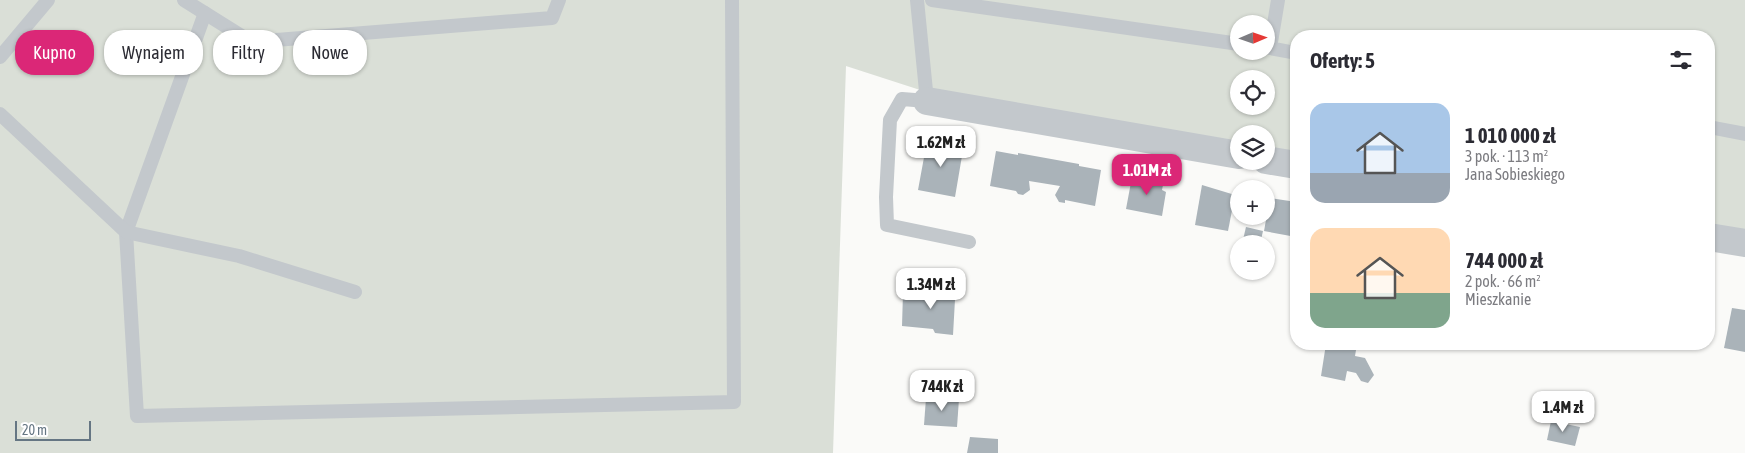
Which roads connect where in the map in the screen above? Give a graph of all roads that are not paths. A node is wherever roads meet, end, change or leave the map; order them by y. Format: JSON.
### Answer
{"nodes":[{"id":1,"x":48,"y":0,"type":"edge"},
{"id":2,"x":184,"y":0,"type":"edge"},
{"id":3,"x":559,"y":0,"type":"edge"},
{"id":4,"x":732,"y":0,"type":"edge"},
{"id":5,"x":916,"y":0,"type":"edge"},
{"id":6,"x":932,"y":0,"type":"edge"},
{"id":7,"x":1278,"y":0,"type":"edge"},
{"id":8,"x":205,"y":13,"type":"junction"},
{"id":9,"x":1275,"y":15,"type":"edge"},
{"id":10,"x":1230,"y":43,"type":"edge"},
{"id":11,"x":1275,"y":49,"type":"edge"},
{"id":12,"x":1290,"y":52,"type":"edge"},
{"id":13,"x":0,"y":57,"type":"edge"},
{"id":14,"x":927,"y":101,"type":"junction"},
{"id":15,"x":0,"y":114,"type":"edge"},
{"id":16,"x":1715,"y":128,"type":"edge"},
{"id":17,"x":1745,"y":134,"type":"edge"},
{"id":18,"x":1230,"y":153,"type":"edge"},
{"id":19,"x":1275,"y":162,"type":"edge"},
{"id":20,"x":1290,"y":164,"type":"edge"},
{"id":21,"x":126,"y":232,"type":"junction"},
{"id":22,"x":1715,"y":237,"type":"edge"},
{"id":23,"x":969,"y":242,"type":"dead end"},
{"id":24,"x":1745,"y":243,"type":"edge"},
{"id":25,"x":355,"y":292,"type":"dead end"}],
"edges":[{"from":1,"to":13,"type":"lane"},
{"from":2,"to":8,"type":"lane"},
{"from":3,"to":8,"type":"lane"},
{"from":4,"to":21,"type":"lane"},
{"from":5,"to":14,"type":"lane"},
{"from":6,"to":10,"type":"lane"},
{"from":7,"to":9,"type":"lane"},
{"from":8,"to":21,"type":"lane"},
{"from":11,"to":12,"type":"lane"},
{"from":14,"to":18,"type":"street"},
{"from":14,"to":23,"type":"lane"},
{"from":15,"to":21,"type":"lane"},
{"from":16,"to":17,"type":"lane"},
{"from":19,"to":20,"type":"street"},
{"from":21,"to":25,"type":"lane"},
{"from":22,"to":24,"type":"street"}]}
